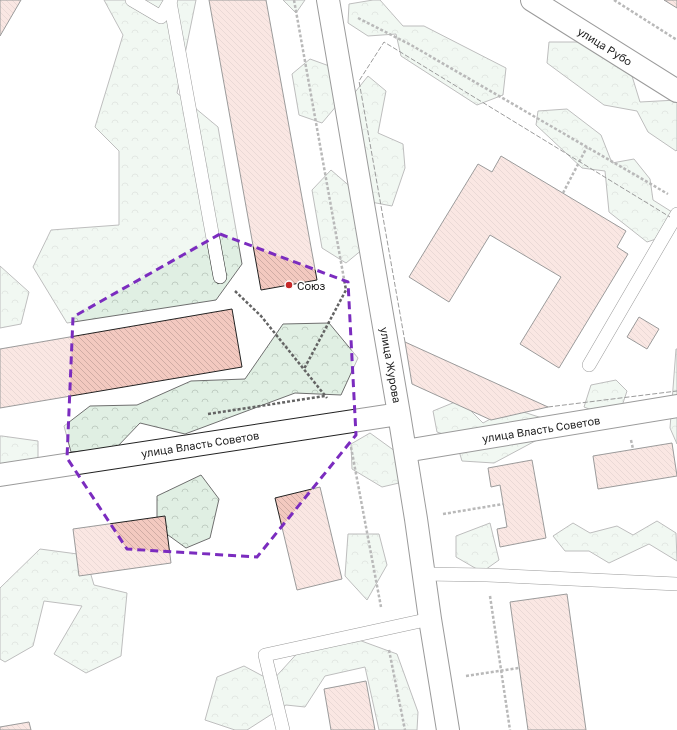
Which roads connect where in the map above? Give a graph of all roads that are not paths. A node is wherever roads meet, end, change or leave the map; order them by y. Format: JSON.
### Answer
{"nodes":[{"id":1,"x":132,"y":0,"type":"edge"},
{"id":2,"x":532,"y":0,"type":"edge"},
{"id":3,"x":170,"y":1,"type":"edge"},
{"id":4,"x":328,"y":2,"type":"edge"},
{"id":5,"x":677,"y":91,"type":"edge"},
{"id":6,"x":677,"y":214,"type":"edge"},
{"id":7,"x":220,"y":277,"type":"road end"},
{"id":8,"x":589,"y":365,"type":"dead end"},
{"id":9,"x":677,"y":406,"type":"edge"},
{"id":10,"x":399,"y":414,"type":"junction"},
{"id":11,"x":405,"y":451,"type":"junction"},
{"id":12,"x":0,"y":475,"type":"edge"},
{"id":13,"x":424,"y":574,"type":"junction"},
{"id":14,"x":677,"y":584,"type":"edge"},
{"id":15,"x":430,"y":619,"type":"junction"},
{"id":16,"x":283,"y":730,"type":"edge"},
{"id":17,"x":448,"y":730,"type":"edge"}],
"edges":[{"from":1,"to":3,"type":"lane"},
{"from":2,"to":5,"type":"street","name":"улица Рубо"},
{"from":3,"to":7,"type":"lane"},
{"from":4,"to":10,"type":"street","name":"улица Журова"},
{"from":6,"to":8,"type":"lane"},
{"from":9,"to":11,"type":"street","name":"улица Власть Советов"},
{"from":10,"to":11,"type":"street","name":"улица Журова"},
{"from":10,"to":12,"type":"street","name":"улица Власть Советов"},
{"from":11,"to":13,"type":"street","name":"улица Журова"},
{"from":13,"to":14,"type":"lane"},
{"from":13,"to":15,"type":"street","name":"улица Журова"},
{"from":15,"to":16,"type":"lane"},
{"from":15,"to":17,"type":"street","name":"улица Журова"}]}
